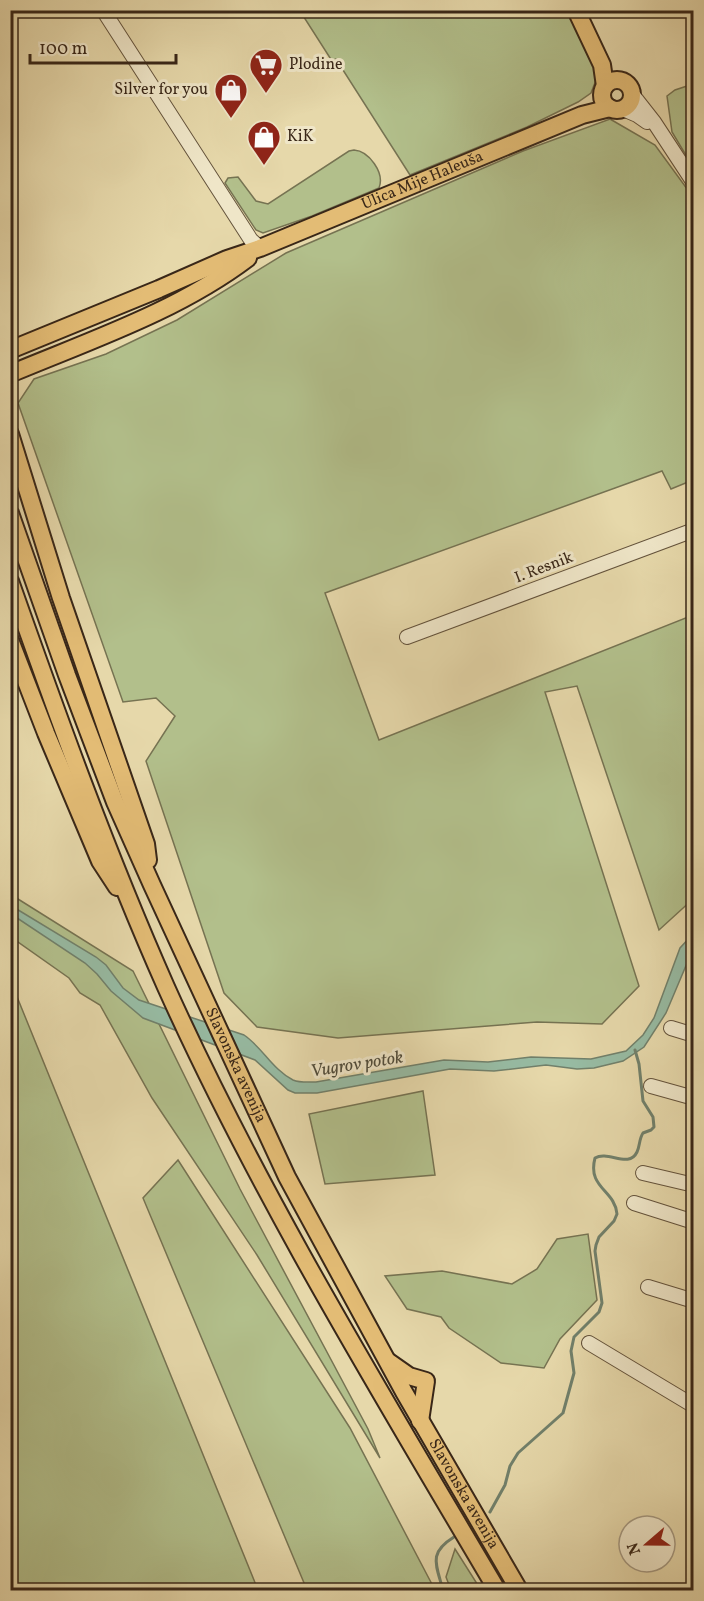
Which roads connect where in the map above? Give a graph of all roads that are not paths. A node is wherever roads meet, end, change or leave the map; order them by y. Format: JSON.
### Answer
{"nodes":[{"id":1,"x":103,"y":10,"type":"edge"},
{"id":2,"x":576,"y":10,"type":"edge"},
{"id":3,"x":586,"y":31,"type":"junction"},
{"id":4,"x":604,"y":88,"type":"junction"},
{"id":5,"x":623,"y":99,"type":"junction"},
{"id":6,"x":582,"y":115,"type":"junction"},
{"id":7,"x":693,"y":183,"type":"edge"},
{"id":8,"x":261,"y":248,"type":"junction"},
{"id":9,"x":10,"y":350,"type":"edge"},
{"id":10,"x":10,"y":374,"type":"edge"},
{"id":11,"x":10,"y":434,"type":"edge"},
{"id":12,"x":10,"y":513,"type":"edge"},
{"id":13,"x":693,"y":530,"type":"edge"},
{"id":14,"x":10,"y":581,"type":"edge"},
{"id":15,"x":407,"y":637,"type":"dead end"},
{"id":16,"x":10,"y":640,"type":"edge"},
{"id":17,"x":152,"y":885,"type":"junction"},
{"id":18,"x":130,"y":901,"type":"junction"},
{"id":19,"x":671,"y":1028,"type":"dead end"},
{"id":20,"x":693,"y":1035,"type":"edge"},
{"id":21,"x":651,"y":1086,"type":"dead end"},
{"id":22,"x":693,"y":1098,"type":"edge"},
{"id":23,"x":643,"y":1173,"type":"dead end"},
{"id":24,"x":693,"y":1185,"type":"edge"},
{"id":25,"x":634,"y":1203,"type":"dead end"},
{"id":26,"x":693,"y":1222,"type":"edge"},
{"id":27,"x":648,"y":1287,"type":"dead end"},
{"id":28,"x":693,"y":1301,"type":"edge"},
{"id":29,"x":589,"y":1343,"type":"dead end"},
{"id":30,"x":386,"y":1360,"type":"junction"},
{"id":31,"x":693,"y":1406,"type":"edge"},
{"id":32,"x":420,"y":1421,"type":"junction"},
{"id":33,"x":497,"y":1590,"type":"edge"},
{"id":34,"x":519,"y":1590,"type":"edge"}],
"edges":[{"from":1,"to":8,"type":"street"},
{"from":2,"to":3,"type":"main road"},
{"from":3,"to":4,"type":"main road"},
{"from":3,"to":5,"type":"main road"},
{"from":4,"to":5,"type":"main road"},
{"from":4,"to":5,"type":"main road"},
{"from":4,"to":6,"type":"main road","name":"Ulica Mije Haleuša"},
{"from":5,"to":6,"type":"main road","name":"Ulica Mije Haleuša"},
{"from":5,"to":7,"type":"street"},
{"from":6,"to":8,"type":"main road","name":"Ulica Mije Haleuša"},
{"from":8,"to":9,"type":"main road","name":"Ulica Mije Haleuša"},
{"from":8,"to":10,"type":"main road","name":"Ulica Mije Haleuša"},
{"from":11,"to":17,"type":"main road"},
{"from":12,"to":17,"type":"main road","name":"Slavonska avenija"},
{"from":13,"to":15,"type":"street","name":"I. Resnik"},
{"from":14,"to":18,"type":"main road","name":"Slavonska avenija"},
{"from":16,"to":18,"type":"main road"},
{"from":17,"to":30,"type":"main road","name":"Slavonska avenija"},
{"from":18,"to":33,"type":"main road","name":"Slavonska avenija"},
{"from":19,"to":20,"type":"street"},
{"from":21,"to":22,"type":"street"},
{"from":23,"to":24,"type":"street"},
{"from":25,"to":26,"type":"street"},
{"from":27,"to":28,"type":"street"},
{"from":29,"to":31,"type":"street"},
{"from":30,"to":32,"type":"main road","name":"Slavonska avenija"},
{"from":30,"to":32,"type":"main road"},
{"from":32,"to":34,"type":"main road","name":"Slavonska avenija"}]}
